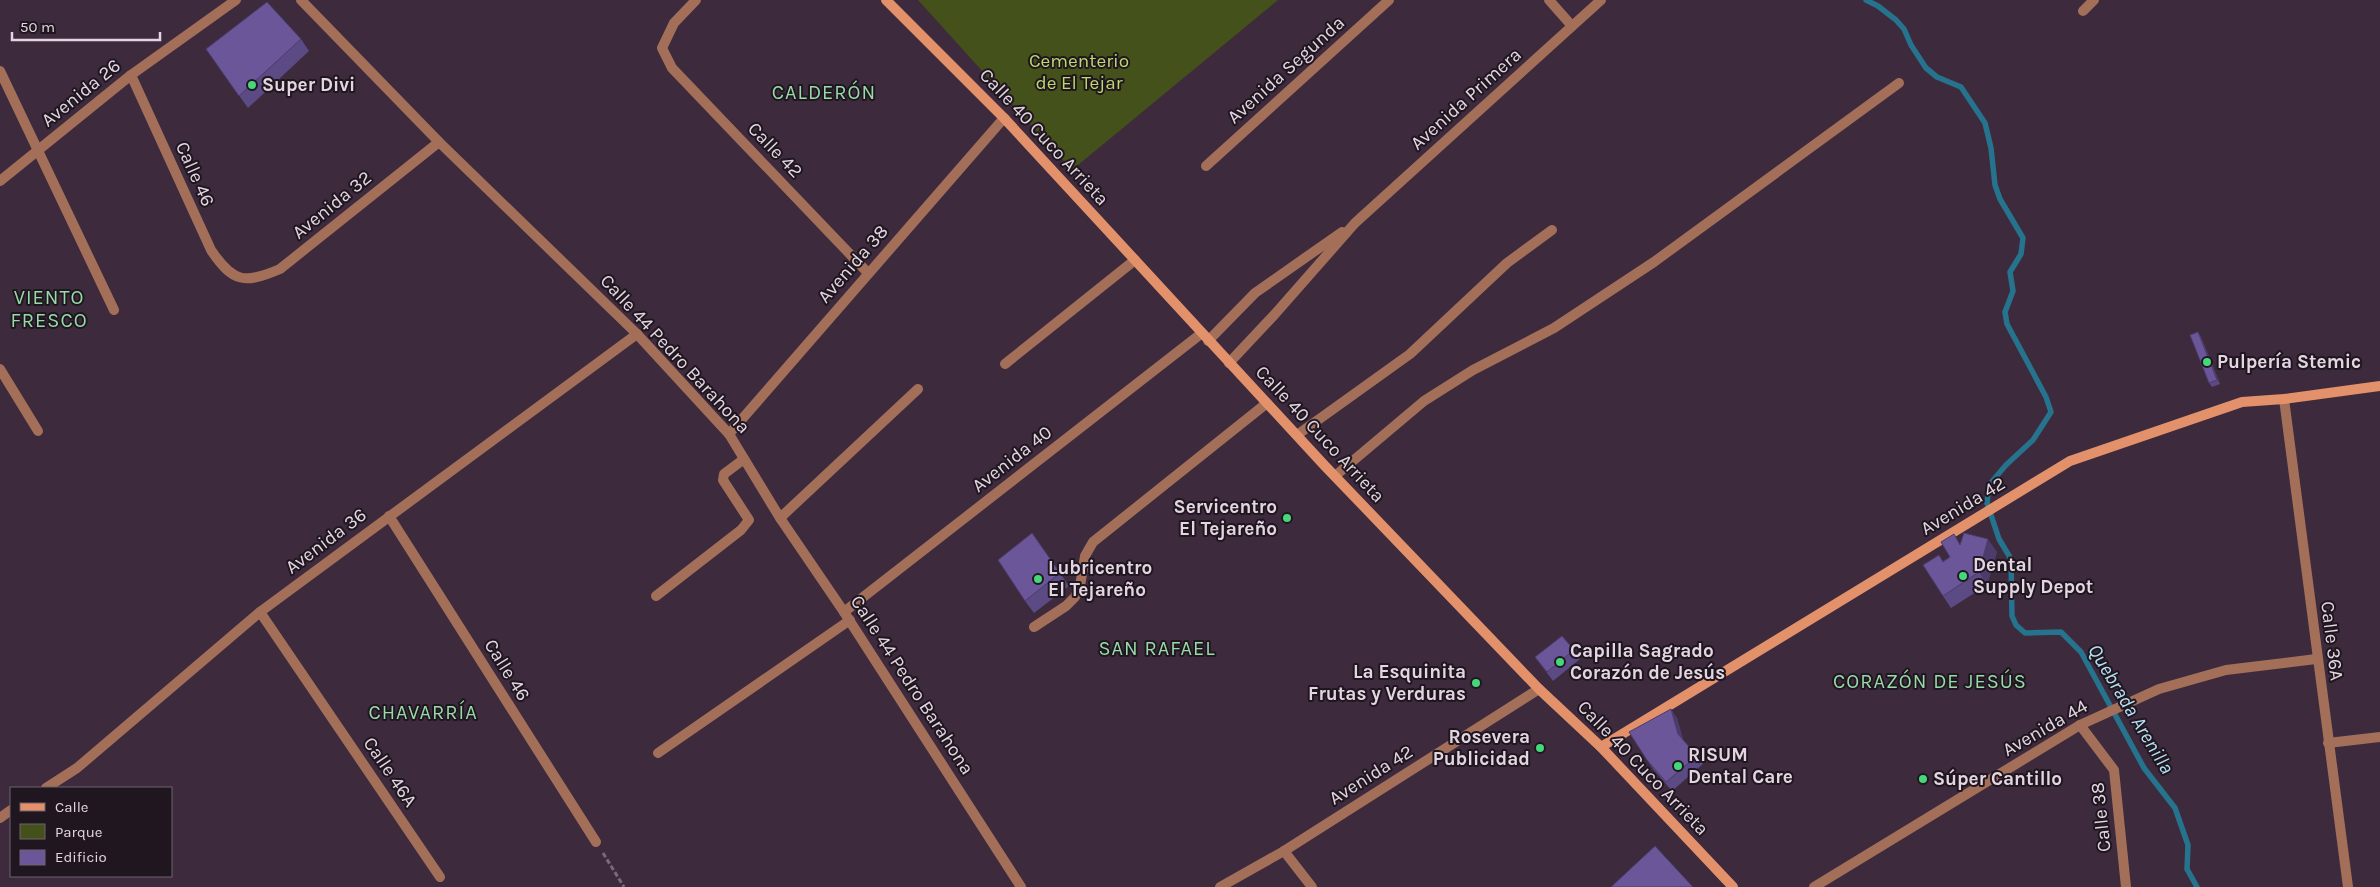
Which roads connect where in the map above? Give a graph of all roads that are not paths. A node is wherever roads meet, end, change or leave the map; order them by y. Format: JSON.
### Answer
{"nodes":[{"id":1,"x":236,"y":0,"type":"edge"},
{"id":2,"x":301,"y":0,"type":"edge"},
{"id":3,"x":696,"y":0,"type":"edge"},
{"id":4,"x":886,"y":0,"type":"edge"},
{"id":5,"x":1389,"y":0,"type":"edge"},
{"id":6,"x":1549,"y":0,"type":"edge"},
{"id":7,"x":1601,"y":0,"type":"edge"},
{"id":8,"x":2094,"y":0,"type":"edge"},
{"id":9,"x":2083,"y":11,"type":"dead end"},
{"id":10,"x":1572,"y":26,"type":"junction"},
{"id":11,"x":0,"y":71,"type":"edge"},
{"id":12,"x":131,"y":75,"type":"junction"},
{"id":13,"x":1899,"y":83,"type":"dead end"},
{"id":14,"x":1004,"y":118,"type":"junction"},
{"id":15,"x":439,"y":142,"type":"junction"},
{"id":16,"x":38,"y":150,"type":"junction"},
{"id":17,"x":1206,"y":166,"type":"dead end"},
{"id":18,"x":0,"y":181,"type":"edge"},
{"id":19,"x":1355,"y":223,"type":"junction"},
{"id":20,"x":1552,"y":230,"type":"dead end"},
{"id":21,"x":1135,"y":260,"type":"junction"},
{"id":22,"x":868,"y":273,"type":"junction"},
{"id":23,"x":240,"y":278,"type":"joint"},
{"id":24,"x":114,"y":310,"type":"dead end"},
{"id":25,"x":637,"y":334,"type":"junction"},
{"id":26,"x":1205,"y":337,"type":"junction"},
{"id":27,"x":1229,"y":363,"type":"junction"},
{"id":28,"x":1005,"y":364,"type":"dead end"},
{"id":29,"x":0,"y":369,"type":"edge"},
{"id":30,"x":2380,"y":386,"type":"edge"},
{"id":31,"x":918,"y":389,"type":"dead end"},
{"id":32,"x":2284,"y":399,"type":"junction"},
{"id":33,"x":1267,"y":403,"type":"junction"},
{"id":34,"x":38,"y":432,"type":"dead end"},
{"id":35,"x":730,"y":434,"type":"junction"},
{"id":36,"x":1297,"y":435,"type":"junction"},
{"id":37,"x":744,"y":459,"type":"junction"},
{"id":38,"x":1335,"y":476,"type":"junction"},
{"id":39,"x":389,"y":516,"type":"junction"},
{"id":40,"x":780,"y":518,"type":"junction"},
{"id":41,"x":656,"y":596,"type":"dead end"},
{"id":42,"x":260,"y":612,"type":"junction"},
{"id":43,"x":847,"y":616,"type":"junction"},
{"id":44,"x":1034,"y":627,"type":"dead end"},
{"id":45,"x":2316,"y":659,"type":"junction"},
{"id":46,"x":1540,"y":689,"type":"junction"},
{"id":47,"x":2080,"y":725,"type":"junction"},
{"id":48,"x":2380,"y":737,"type":"edge"},
{"id":49,"x":2328,"y":743,"type":"junction"},
{"id":50,"x":1601,"y":747,"type":"junction"},
{"id":51,"x":658,"y":753,"type":"dead end"},
{"id":52,"x":48,"y":787,"type":"edge"},
{"id":53,"x":596,"y":842,"type":"road end"},
{"id":54,"x":1284,"y":851,"type":"junction"},
{"id":55,"x":440,"y":877,"type":"dead end"},
{"id":56,"x":1021,"y":887,"type":"edge"},
{"id":57,"x":1220,"y":887,"type":"edge"},
{"id":58,"x":1312,"y":887,"type":"edge"},
{"id":59,"x":1733,"y":887,"type":"edge"},
{"id":60,"x":1814,"y":887,"type":"edge"},
{"id":61,"x":2126,"y":887,"type":"edge"},
{"id":62,"x":2348,"y":887,"type":"edge"}],
"edges":[{"from":1,"to":12,"type":"street","name":"Avenida 26"},
{"from":2,"to":15,"type":"street","name":"Calle 44 Pedro Barahona"},
{"from":3,"to":22,"type":"street","name":"Calle 42"},
{"from":4,"to":14,"type":"main road","name":"Calle 40 Cuco Arrieta"},
{"from":5,"to":17,"type":"street","name":"Avenida Segunda"},
{"from":6,"to":10,"type":"street"},
{"from":7,"to":10,"type":"street","name":"Avenida Primera"},
{"from":8,"to":9,"type":"street"},
{"from":10,"to":19,"type":"street","name":"Avenida Primera"},
{"from":11,"to":16,"type":"street"},
{"from":12,"to":16,"type":"street","name":"Avenida 26"},
{"from":12,"to":23,"type":"street","name":"Calle 46"},
{"from":13,"to":38,"type":"street"},
{"from":14,"to":21,"type":"main road","name":"Calle 40 Cuco Arrieta"},
{"from":14,"to":22,"type":"street","name":"Avenida 38"},
{"from":15,"to":23,"type":"street","name":"Avenida 32"},
{"from":15,"to":25,"type":"street","name":"Calle 44 Pedro Barahona"},
{"from":16,"to":18,"type":"street","name":"Avenida 26"},
{"from":16,"to":24,"type":"street"},
{"from":19,"to":26,"type":"street","name":"Avenida Primera"},
{"from":19,"to":27,"type":"street","name":"Avenida Primera"},
{"from":20,"to":36,"type":"street"},
{"from":21,"to":26,"type":"main road","name":"Calle 40 Cuco Arrieta"},
{"from":21,"to":28,"type":"street"},
{"from":22,"to":35,"type":"street","name":"Avenida 38"},
{"from":25,"to":35,"type":"street","name":"Calle 44 Pedro Barahona"},
{"from":25,"to":39,"type":"street","name":"Avenida 36"},
{"from":26,"to":27,"type":"main road","name":"Calle 40 Cuco Arrieta"},
{"from":26,"to":43,"type":"street","name":"Avenida 40"},
{"from":27,"to":33,"type":"main road","name":"Calle 40 Cuco Arrieta"},
{"from":29,"to":34,"type":"street"},
{"from":30,"to":32,"type":"main road","name":"Avenida 42"},
{"from":31,"to":40,"type":"street"},
{"from":32,"to":45,"type":"street","name":"Calle 36A"},
{"from":32,"to":50,"type":"main road","name":"Avenida 42"},
{"from":33,"to":36,"type":"main road","name":"Calle 40 Cuco Arrieta"},
{"from":33,"to":44,"type":"street"},
{"from":35,"to":37,"type":"street","name":"Calle 44 Pedro Barahona"},
{"from":36,"to":38,"type":"main road","name":"Calle 40 Cuco Arrieta"},
{"from":37,"to":40,"type":"street","name":"Calle 44 Pedro Barahona"},
{"from":37,"to":41,"type":"street"},
{"from":38,"to":46,"type":"main road","name":"Calle 40 Cuco Arrieta"},
{"from":39,"to":42,"type":"street","name":"Avenida 36"},
{"from":39,"to":53,"type":"street","name":"Calle 46"},
{"from":40,"to":43,"type":"street","name":"Calle 44 Pedro Barahona"},
{"from":42,"to":52,"type":"street","name":"Avenida 36"},
{"from":42,"to":55,"type":"street","name":"Calle 46A"},
{"from":43,"to":51,"type":"street","name":"Avenida 40"},
{"from":43,"to":56,"type":"street","name":"Calle 44 Pedro Barahona"},
{"from":45,"to":47,"type":"street","name":"Avenida 44"},
{"from":45,"to":49,"type":"street","name":"Calle 36A"},
{"from":46,"to":50,"type":"main road","name":"Calle 40 Cuco Arrieta"},
{"from":46,"to":54,"type":"street","name":"Avenida 42"},
{"from":47,"to":60,"type":"street","name":"Avenida 44"},
{"from":47,"to":61,"type":"street","name":"Calle 38"},
{"from":48,"to":49,"type":"street"},
{"from":49,"to":62,"type":"street","name":"Calle 36A"},
{"from":50,"to":59,"type":"main road","name":"Calle 40 Cuco Arrieta"},
{"from":54,"to":57,"type":"street","name":"Avenida 42"},
{"from":54,"to":58,"type":"street"}]}
